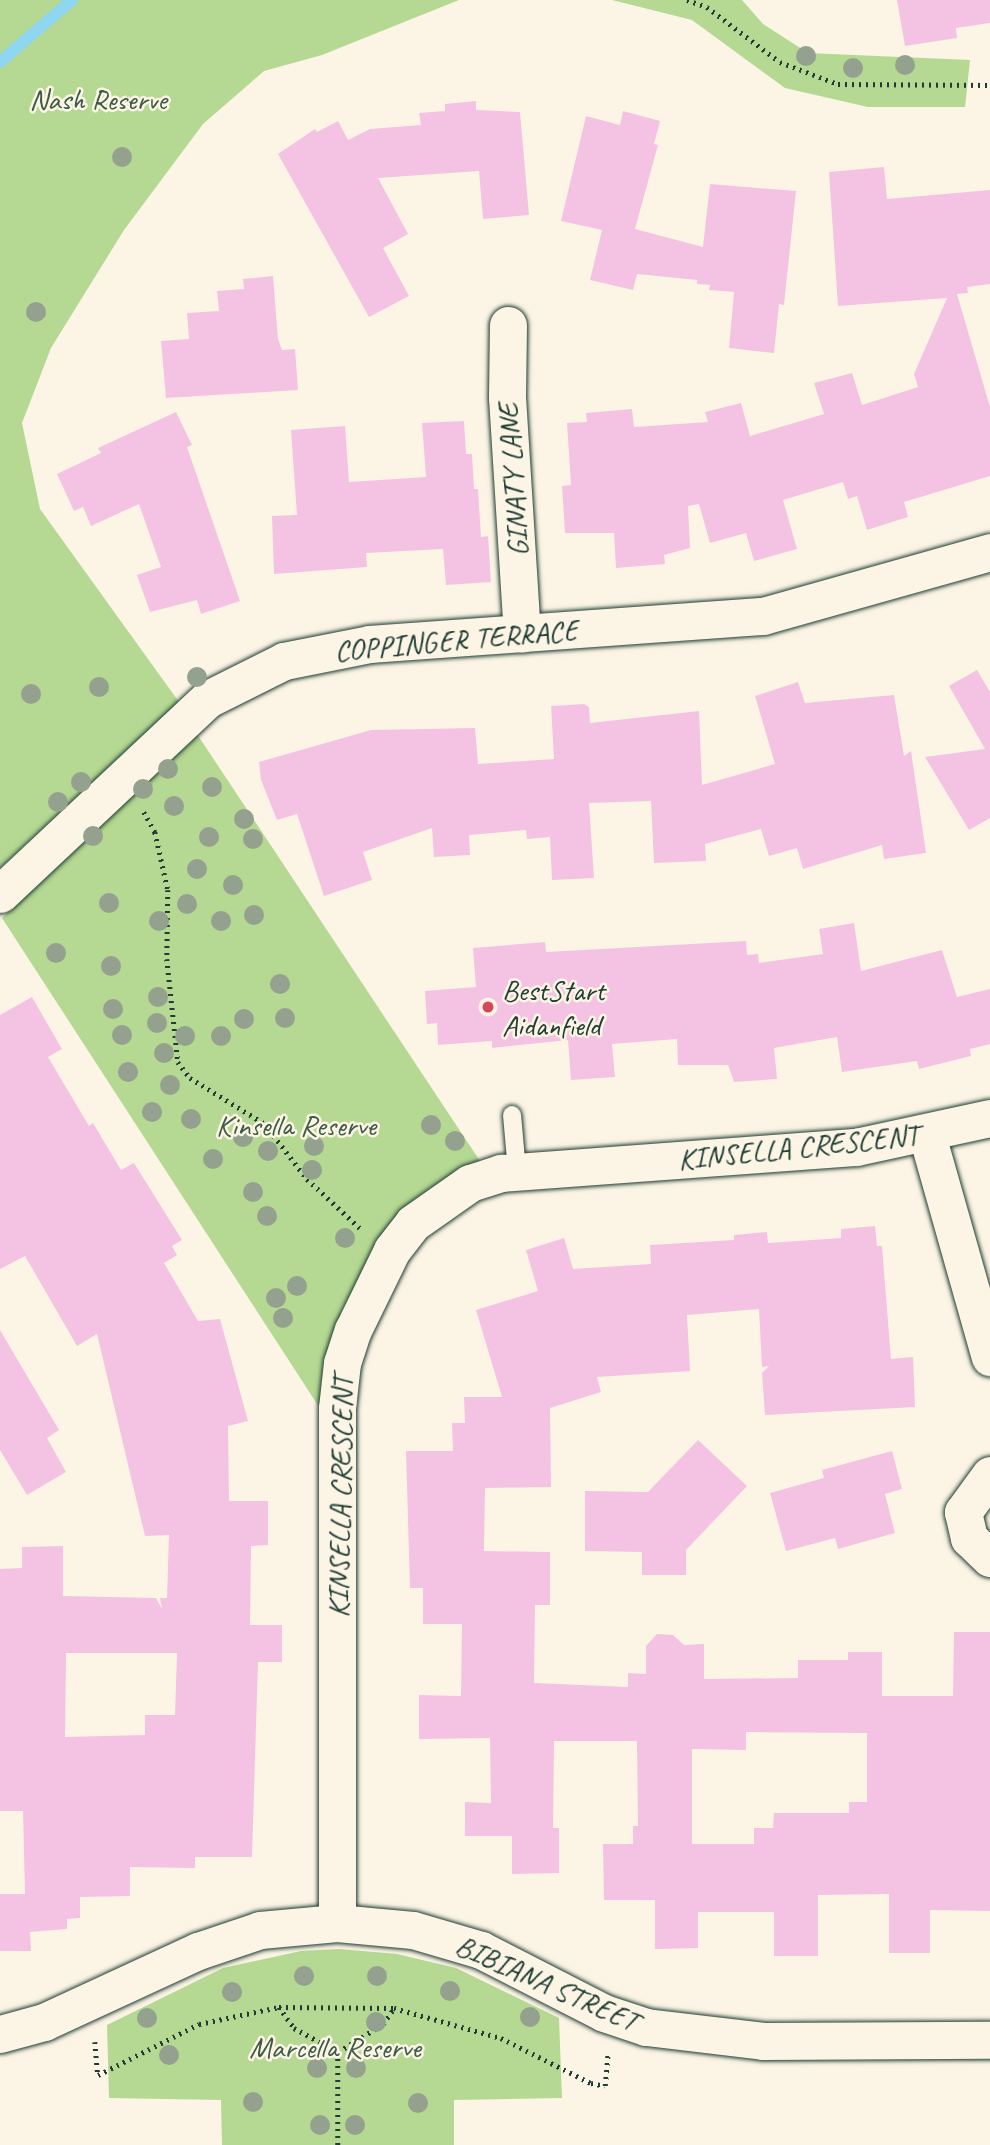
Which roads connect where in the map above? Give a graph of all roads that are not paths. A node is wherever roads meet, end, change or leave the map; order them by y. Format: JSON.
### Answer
{"nodes":[{"id":1,"x":508,"y":325,"type":"dead end"},
{"id":2,"x":990,"y":552,"type":"edge"},
{"id":3,"x":522,"y":634,"type":"junction"},
{"id":4,"x":0,"y":894,"type":"edge"},
{"id":5,"x":512,"y":1115,"type":"dead end"},
{"id":6,"x":990,"y":1118,"type":"edge"},
{"id":7,"x":927,"y":1135,"type":"junction"},
{"id":8,"x":517,"y":1171,"type":"junction"},
{"id":9,"x":990,"y":1357,"type":"edge"},
{"id":10,"x":990,"y":1475,"type":"edge"},
{"id":11,"x":990,"y":1558,"type":"edge"},
{"id":12,"x":337,"y":1923,"type":"junction"},
{"id":13,"x":0,"y":2034,"type":"edge"},
{"id":14,"x":990,"y":2040,"type":"edge"}],
"edges":[{"from":1,"to":3,"type":"street","name":"GINATY LANE"},
{"from":2,"to":3,"type":"street","name":"COPPINGER TERRACE"},
{"from":3,"to":4,"type":"street","name":"COPPINGER TERRACE"},
{"from":5,"to":8,"type":"lane"},
{"from":6,"to":7,"type":"street","name":"KINSELLA CRESCENT"},
{"from":7,"to":8,"type":"street","name":"KINSELLA CRESCENT"},
{"from":7,"to":9,"type":"street"},
{"from":8,"to":12,"type":"street","name":"KINSELLA CRESCENT"},
{"from":10,"to":11,"type":"street"},
{"from":12,"to":13,"type":"street","name":"BIBIANA STREET"},
{"from":12,"to":14,"type":"street","name":"BIBIANA STREET"}]}
